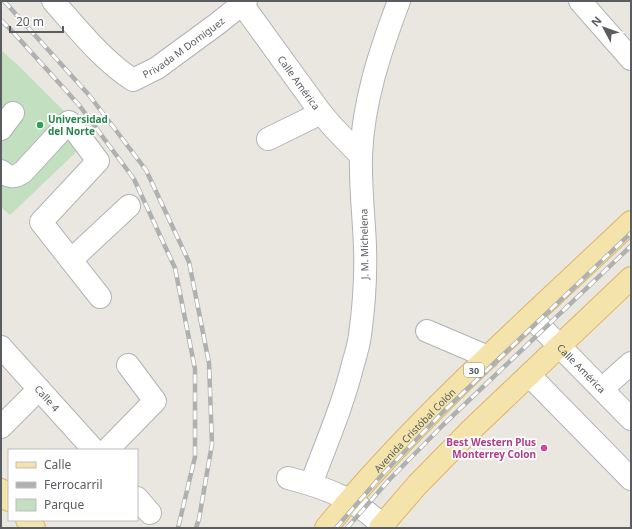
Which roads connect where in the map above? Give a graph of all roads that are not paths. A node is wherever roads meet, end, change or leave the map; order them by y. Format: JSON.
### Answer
{"nodes":[{"id":1,"x":53,"y":1,"type":"edge"},
{"id":2,"x":399,"y":1,"type":"edge"},
{"id":3,"x":580,"y":1,"type":"edge"},
{"id":4,"x":244,"y":3,"type":"edge"},
{"id":5,"x":629,"y":52,"type":"edge"},
{"id":6,"x":321,"y":113,"type":"junction"},
{"id":7,"x":268,"y":140,"type":"dead end"},
{"id":8,"x":361,"y":156,"type":"junction"},
{"id":9,"x":1,"y":171,"type":"edge"},
{"id":10,"x":129,"y":206,"type":"dead end"},
{"id":11,"x":631,"y":222,"type":"edge"},
{"id":12,"x":72,"y":260,"type":"junction"},
{"id":13,"x":631,"y":278,"type":"edge"},
{"id":14,"x":100,"y":298,"type":"dead end"},
{"id":15,"x":531,"y":317,"type":"junction"},
{"id":16,"x":427,"y":331,"type":"dead end"},
{"id":17,"x":559,"y":346,"type":"junction"},
{"id":18,"x":1,"y":347,"type":"edge"},
{"id":19,"x":488,"y":357,"type":"junction"},
{"id":20,"x":631,"y":363,"type":"edge"},
{"id":21,"x":128,"y":365,"type":"dead end"},
{"id":22,"x":529,"y":375,"type":"junction"},
{"id":23,"x":602,"y":388,"type":"junction"},
{"id":24,"x":39,"y":389,"type":"junction"},
{"id":25,"x":631,"y":419,"type":"edge"},
{"id":26,"x":1,"y":427,"type":"edge"},
{"id":27,"x":93,"y":449,"type":"edge"},
{"id":28,"x":108,"y":449,"type":"edge"},
{"id":29,"x":288,"y":478,"type":"dead end"},
{"id":30,"x":631,"y":479,"type":"edge"},
{"id":31,"x":311,"y":484,"type":"junction"},
{"id":32,"x":1,"y":490,"type":"edge"},
{"id":33,"x":8,"y":499,"type":"edge"},
{"id":34,"x":349,"y":499,"type":"junction"},
{"id":35,"x":382,"y":527,"type":"edge"},
{"id":36,"x":326,"y":528,"type":"edge"}],
"edges":[{"from":1,"to":4,"type":"street","name":"Privada M Domiguez"},
{"from":2,"to":8,"type":"street","name":"J. M. Michelena"},
{"from":3,"to":5,"type":"street"},
{"from":4,"to":6,"type":"street","name":"Calle América"},
{"from":6,"to":7,"type":"street"},
{"from":6,"to":8,"type":"street","name":"Calle América"},
{"from":8,"to":31,"type":"street","name":"J. M. Michelena"},
{"from":9,"to":12,"type":"street"},
{"from":10,"to":12,"type":"street"},
{"from":11,"to":15,"type":"main road","name":"Avenida Cristóbal Colón","number":"30"},
{"from":12,"to":14,"type":"street"},
{"from":13,"to":17,"type":"main road"},
{"from":15,"to":17,"type":"street","name":"Calle América"},
{"from":15,"to":19,"type":"main road","name":"Avenida Cristóbal Colón","number":"30"},
{"from":16,"to":19,"type":"street"},
{"from":17,"to":22,"type":"main road"},
{"from":17,"to":23,"type":"street","name":"Calle América"},
{"from":18,"to":24,"type":"street","name":"Calle 4"},
{"from":19,"to":34,"type":"main road","name":"Avenida Cristóbal Colón","number":"30"},
{"from":20,"to":23,"type":"street"},
{"from":21,"to":28,"type":"street"},
{"from":22,"to":30,"type":"street"},
{"from":22,"to":35,"type":"main road"},
{"from":23,"to":25,"type":"street","name":"Calle América"},
{"from":24,"to":26,"type":"street"},
{"from":24,"to":27,"type":"street","name":"Calle 4"},
{"from":29,"to":31,"type":"street"},
{"from":31,"to":34,"type":"street"},
{"from":32,"to":33,"type":"main road"},
{"from":34,"to":35,"type":"street"},
{"from":34,"to":36,"type":"main road","name":"Avenida Cristóbal Colón","number":"30"}]}
